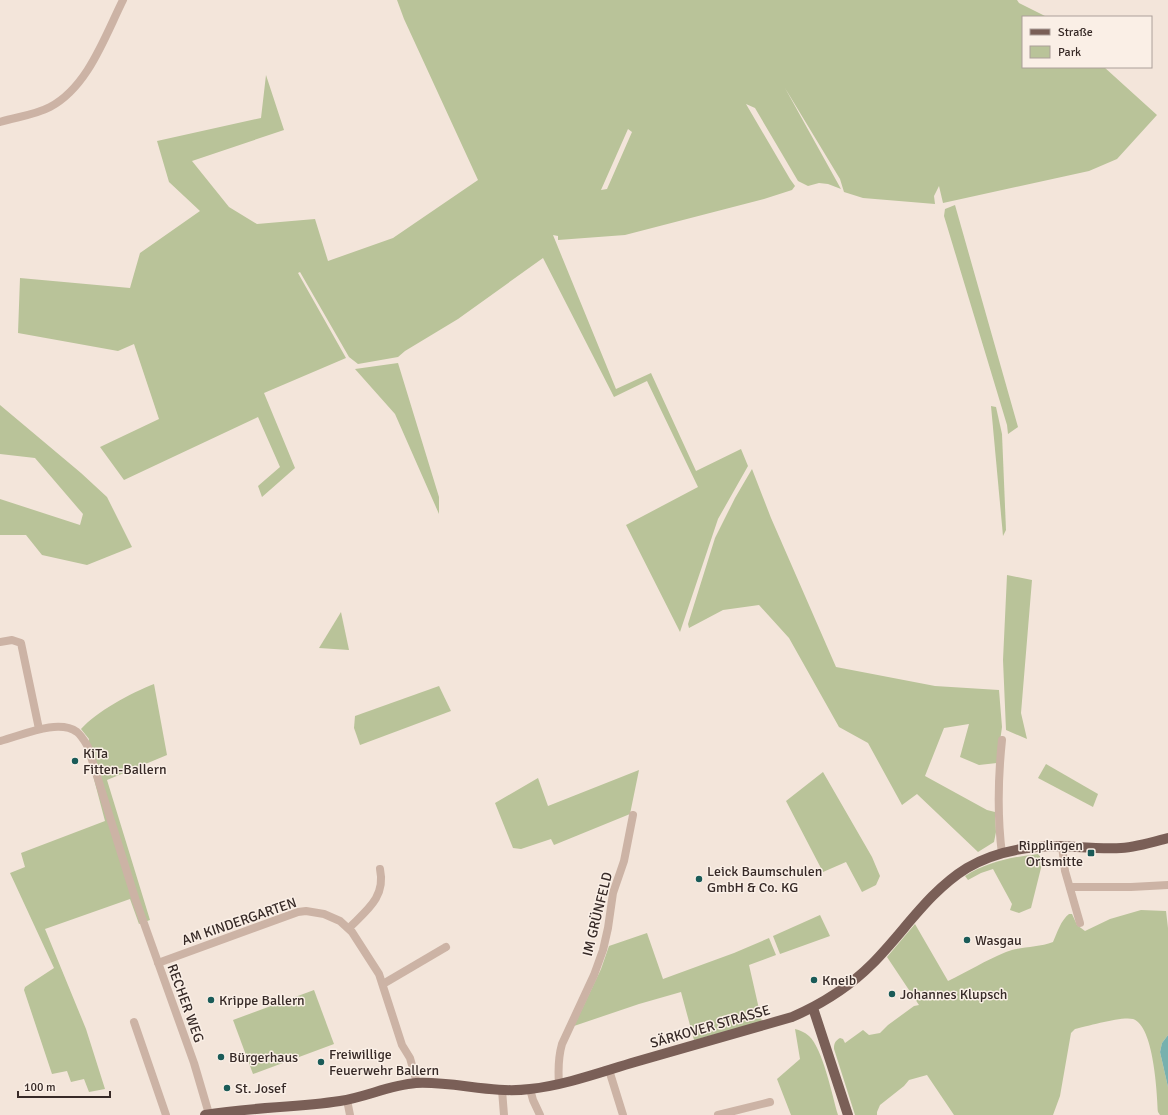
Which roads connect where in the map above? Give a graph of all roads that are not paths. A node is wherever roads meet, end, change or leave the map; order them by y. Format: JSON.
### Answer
{"nodes":[{"id":1,"x":123,"y":0,"type":"edge"},
{"id":2,"x":0,"y":122,"type":"edge"},
{"id":3,"x":0,"y":642,"type":"edge"},
{"id":4,"x":39,"y":729,"type":"junction"},
{"id":5,"x":1002,"y":740,"type":"dead end"},
{"id":6,"x":0,"y":741,"type":"edge"},
{"id":7,"x":633,"y":815,"type":"dead end"},
{"id":8,"x":1168,"y":838,"type":"edge"},
{"id":9,"x":1062,"y":846,"type":"junction"},
{"id":10,"x":1002,"y":854,"type":"junction"},
{"id":11,"x":380,"y":870,"type":"dead end"},
{"id":12,"x":1168,"y":885,"type":"edge"},
{"id":13,"x":1070,"y":887,"type":"junction"},
{"id":14,"x":1080,"y":923,"type":"dead end"},
{"id":15,"x":349,"y":928,"type":"junction"},
{"id":16,"x":446,"y":947,"type":"dead end"},
{"id":17,"x":158,"y":963,"type":"junction"},
{"id":18,"x":383,"y":984,"type":"junction"},
{"id":19,"x":813,"y":1008,"type":"junction"},
{"id":20,"x":134,"y":1022,"type":"dead end"},
{"id":21,"x":609,"y":1070,"type":"junction"},
{"id":22,"x":417,"y":1083,"type":"junction"},
{"id":23,"x":559,"y":1084,"type":"junction"},
{"id":24,"x":530,"y":1089,"type":"junction"},
{"id":25,"x":502,"y":1090,"type":"junction"},
{"id":26,"x":347,"y":1100,"type":"junction"},
{"id":27,"x":770,"y":1102,"type":"dead end"},
{"id":28,"x":275,"y":1111,"type":"edge"},
{"id":29,"x":166,"y":1115,"type":"edge"},
{"id":30,"x":207,"y":1115,"type":"edge"},
{"id":31,"x":350,"y":1115,"type":"edge"},
{"id":32,"x":504,"y":1115,"type":"edge"},
{"id":33,"x":540,"y":1115,"type":"edge"},
{"id":34,"x":622,"y":1115,"type":"edge"},
{"id":35,"x":718,"y":1115,"type":"edge"},
{"id":36,"x":848,"y":1115,"type":"edge"}],
"edges":[{"from":1,"to":2,"type":"street"},
{"from":3,"to":4,"type":"street"},
{"from":4,"to":6,"type":"street","name":"RECHER WEG"},
{"from":4,"to":17,"type":"street","name":"RECHER WEG"},
{"from":5,"to":10,"type":"street"},
{"from":7,"to":23,"type":"street","name":"IM GRÜNFELD"},
{"from":8,"to":9,"type":"main road","name":"SÄRKOVER STRASSE"},
{"from":9,"to":10,"type":"main road","name":"SÄRKOVER STRASSE"},
{"from":9,"to":13,"type":"street"},
{"from":10,"to":19,"type":"main road","name":"SÄRKOVER STRASSE"},
{"from":11,"to":15,"type":"street"},
{"from":12,"to":13,"type":"street"},
{"from":13,"to":14,"type":"street"},
{"from":15,"to":17,"type":"street","name":"AM KINDERGARTEN"},
{"from":15,"to":18,"type":"street","name":"AM KINDERGARTEN"},
{"from":16,"to":18,"type":"street"},
{"from":17,"to":30,"type":"street","name":"RECHER WEG"},
{"from":18,"to":22,"type":"street","name":"AM KINDERGARTEN"},
{"from":19,"to":21,"type":"main road","name":"SÄRKOVER STRASSE"},
{"from":19,"to":36,"type":"main road"},
{"from":20,"to":29,"type":"street"},
{"from":21,"to":23,"type":"main road","name":"SÄRKOVER STRASSE"},
{"from":21,"to":34,"type":"street"},
{"from":22,"to":25,"type":"main road","name":"SÄRKOVER STRASSE"},
{"from":22,"to":26,"type":"main road","name":"SÄRKOVER STRASSE"},
{"from":23,"to":24,"type":"main road","name":"SÄRKOVER STRASSE"},
{"from":24,"to":25,"type":"main road","name":"SÄRKOVER STRASSE"},
{"from":24,"to":33,"type":"street"},
{"from":25,"to":32,"type":"street"},
{"from":26,"to":28,"type":"main road","name":"SÄRKOVER STRASSE"},
{"from":26,"to":31,"type":"street"},
{"from":27,"to":35,"type":"street"},
{"from":28,"to":30,"type":"main road","name":"SÄRKOVER STRASSE"}]}
